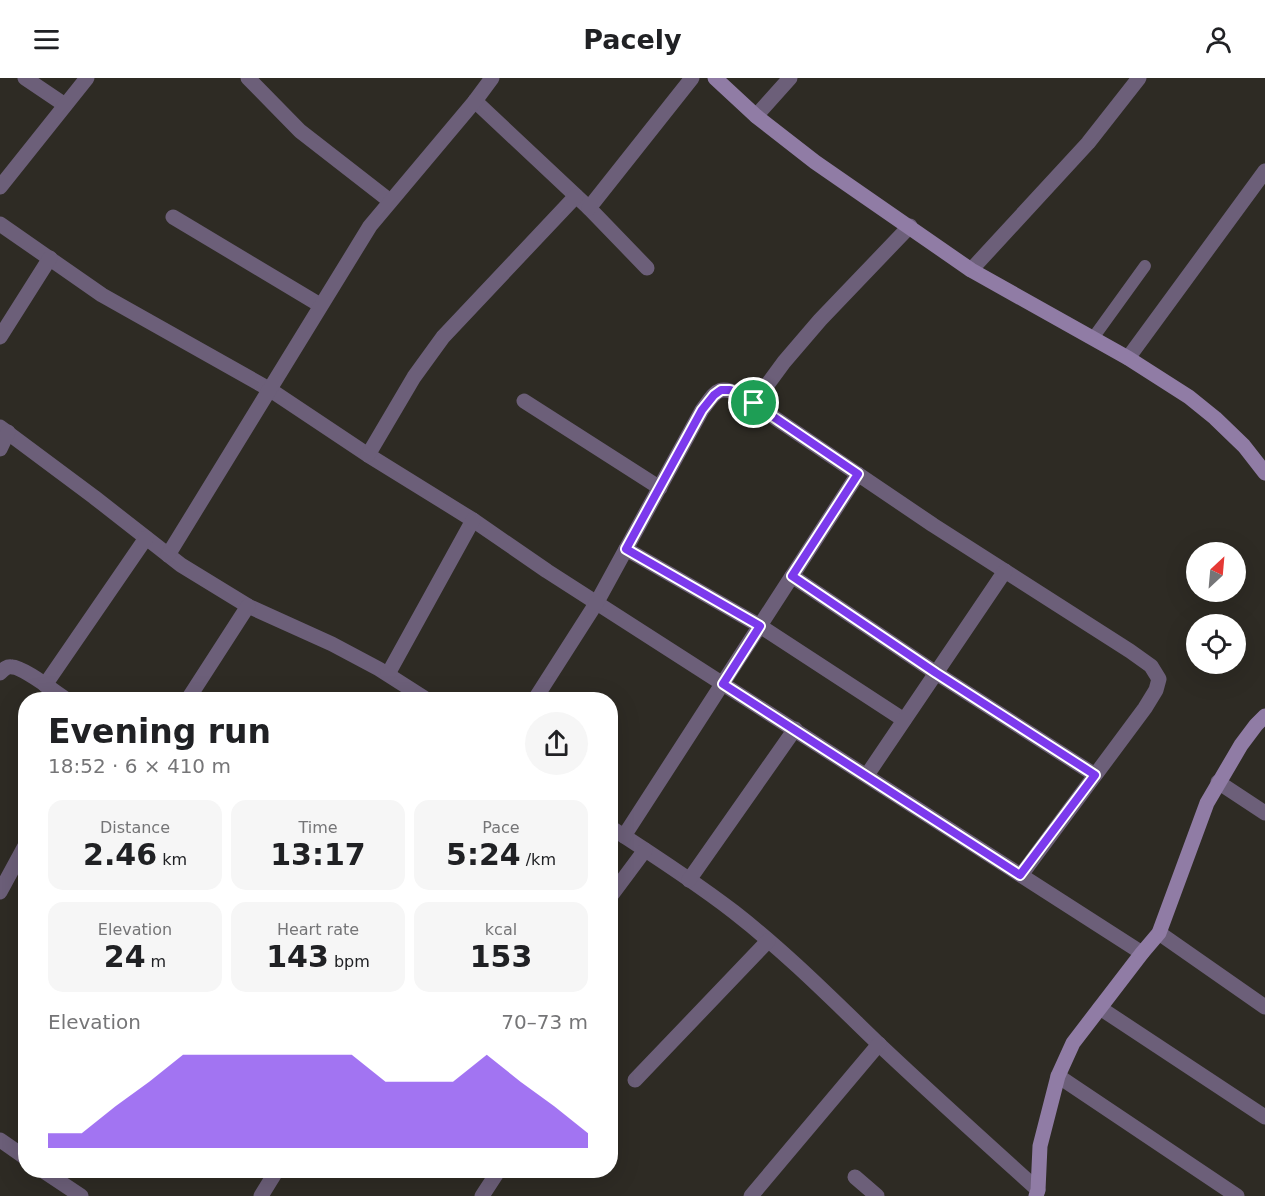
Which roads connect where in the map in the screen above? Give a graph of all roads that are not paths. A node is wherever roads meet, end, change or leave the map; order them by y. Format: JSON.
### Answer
{"nodes":[{"id":1,"x":25,"y":78,"type":"edge"},
{"id":2,"x":87,"y":78,"type":"edge"},
{"id":3,"x":248,"y":78,"type":"edge"},
{"id":4,"x":492,"y":78,"type":"edge"},
{"id":5,"x":692,"y":78,"type":"edge"},
{"id":6,"x":715,"y":78,"type":"edge"},
{"id":7,"x":790,"y":78,"type":"edge"},
{"id":8,"x":1139,"y":78,"type":"edge"},
{"id":9,"x":475,"y":101,"type":"junction"},
{"id":10,"x":65,"y":105,"type":"junction"},
{"id":11,"x":756,"y":116,"type":"junction"},
{"id":12,"x":1265,"y":171,"type":"edge"},
{"id":13,"x":0,"y":187,"type":"edge"},
{"id":14,"x":576,"y":196,"type":"junction"},
{"id":15,"x":390,"y":201,"type":"junction"},
{"id":16,"x":589,"y":208,"type":"junction"},
{"id":17,"x":173,"y":217,"type":"dead end"},
{"id":18,"x":0,"y":224,"type":"edge"},
{"id":19,"x":910,"y":226,"type":"junction"},
{"id":20,"x":50,"y":258,"type":"junction"},
{"id":21,"x":1146,"y":266,"type":"dead end"},
{"id":22,"x":647,"y":268,"type":"dead end"},
{"id":23,"x":970,"y":270,"type":"junction"},
{"id":24,"x":320,"y":305,"type":"junction"},
{"id":25,"x":0,"y":337,"type":"edge"},
{"id":26,"x":1093,"y":338,"type":"junction"},
{"id":27,"x":1128,"y":358,"type":"junction"},
{"id":28,"x":269,"y":389,"type":"junction"},
{"id":29,"x":524,"y":400,"type":"dead end"},
{"id":30,"x":754,"y":403,"type":"junction"},
{"id":31,"x":4,"y":430,"type":"edge"},
{"id":32,"x":0,"y":449,"type":"edge"},
{"id":33,"x":368,"y":455,"type":"junction"},
{"id":34,"x":1265,"y":473,"type":"edge"},
{"id":35,"x":858,"y":474,"type":"junction"},
{"id":36,"x":660,"y":488,"type":"junction"},
{"id":37,"x":472,"y":520,"type":"junction"},
{"id":38,"x":146,"y":538,"type":"junction"},
{"id":39,"x":626,"y":549,"type":"junction"},
{"id":40,"x":168,"y":555,"type":"junction"},
{"id":41,"x":1005,"y":571,"type":"junction"},
{"id":42,"x":792,"y":576,"type":"junction"},
{"id":43,"x":597,"y":602,"type":"junction"},
{"id":44,"x":248,"y":606,"type":"junction"},
{"id":45,"x":760,"y":626,"type":"junction"},
{"id":46,"x":0,"y":673,"type":"edge"},
{"id":47,"x":936,"y":673,"type":"junction"},
{"id":48,"x":388,"y":674,"type":"junction"},
{"id":49,"x":723,"y":684,"type":"junction"},
{"id":50,"x":45,"y":685,"type":"junction"},
{"id":51,"x":56,"y":692,"type":"edge"},
{"id":52,"x":193,"y":692,"type":"edge"},
{"id":53,"x":415,"y":692,"type":"edge"},
{"id":54,"x":539,"y":692,"type":"edge"},
{"id":55,"x":1265,"y":716,"type":"edge"},
{"id":56,"x":904,"y":720,"type":"junction"},
{"id":57,"x":795,"y":729,"type":"junction"},
{"id":58,"x":867,"y":775,"type":"junction"},
{"id":59,"x":1095,"y":775,"type":"junction"},
{"id":60,"x":1218,"y":782,"type":"junction"},
{"id":61,"x":1265,"y":813,"type":"edge"},
{"id":62,"x":618,"y":832,"type":"edge"},
{"id":63,"x":624,"y":836,"type":"junction"},
{"id":64,"x":645,"y":850,"type":"junction"},
{"id":65,"x":18,"y":859,"type":"edge"},
{"id":66,"x":1020,"y":875,"type":"junction"},
{"id":67,"x":689,"y":880,"type":"junction"},
{"id":68,"x":618,"y":886,"type":"edge"},
{"id":69,"x":0,"y":892,"type":"edge"},
{"id":70,"x":1159,"y":933,"type":"junction"},
{"id":71,"x":768,"y":941,"type":"junction"},
{"id":72,"x":1142,"y":952,"type":"junction"},
{"id":73,"x":1265,"y":1007,"type":"edge"},
{"id":74,"x":1100,"y":1008,"type":"junction"},
{"id":75,"x":879,"y":1044,"type":"junction"},
{"id":76,"x":1058,"y":1076,"type":"junction"},
{"id":77,"x":635,"y":1080,"type":"dead end"},
{"id":78,"x":1265,"y":1117,"type":"edge"},
{"id":79,"x":0,"y":1140,"type":"edge"},
{"id":80,"x":18,"y":1152,"type":"edge"},
{"id":81,"x":855,"y":1177,"type":"dead end"},
{"id":82,"x":54,"y":1178,"type":"edge"},
{"id":83,"x":272,"y":1178,"type":"edge"},
{"id":84,"x":494,"y":1178,"type":"edge"},
{"id":85,"x":1037,"y":1193,"type":"edge"},
{"id":86,"x":81,"y":1196,"type":"edge"},
{"id":87,"x":261,"y":1196,"type":"edge"},
{"id":88,"x":482,"y":1196,"type":"edge"},
{"id":89,"x":751,"y":1196,"type":"edge"},
{"id":90,"x":877,"y":1196,"type":"edge"},
{"id":91,"x":1237,"y":1196,"type":"edge"}],
"edges":[{"from":1,"to":10,"type":"street"},
{"from":2,"to":10,"type":"street"},
{"from":3,"to":15,"type":"street"},
{"from":4,"to":9,"type":"street"},
{"from":5,"to":16,"type":"street"},
{"from":6,"to":11,"type":"street"},
{"from":7,"to":11,"type":"street"},
{"from":8,"to":23,"type":"street"},
{"from":9,"to":14,"type":"street"},
{"from":9,"to":15,"type":"street"},
{"from":10,"to":13,"type":"street"},
{"from":11,"to":19,"type":"street"},
{"from":12,"to":27,"type":"street"},
{"from":14,"to":16,"type":"street"},
{"from":14,"to":33,"type":"street"},
{"from":15,"to":24,"type":"street"},
{"from":16,"to":22,"type":"street"},
{"from":17,"to":24,"type":"street"},
{"from":18,"to":20,"type":"street"},
{"from":19,"to":23,"type":"street"},
{"from":19,"to":30,"type":"street"},
{"from":20,"to":25,"type":"street"},
{"from":20,"to":28,"type":"street"},
{"from":21,"to":26,"type":"lane"},
{"from":23,"to":26,"type":"street"},
{"from":24,"to":28,"type":"street"},
{"from":26,"to":27,"type":"street"},
{"from":27,"to":34,"type":"street"},
{"from":28,"to":33,"type":"street"},
{"from":28,"to":40,"type":"street"},
{"from":29,"to":36,"type":"street"},
{"from":30,"to":35,"type":"street"},
{"from":30,"to":36,"type":"street"},
{"from":31,"to":32,"type":"street"},
{"from":31,"to":38,"type":"street"},
{"from":33,"to":37,"type":"street"},
{"from":35,"to":41,"type":"street"},
{"from":35,"to":42,"type":"street"},
{"from":36,"to":39,"type":"street"},
{"from":37,"to":43,"type":"street"},
{"from":37,"to":48,"type":"street"},
{"from":38,"to":40,"type":"street"},
{"from":38,"to":50,"type":"street"},
{"from":39,"to":43,"type":"street"},
{"from":39,"to":45,"type":"street"},
{"from":40,"to":44,"type":"street"},
{"from":41,"to":47,"type":"street"},
{"from":41,"to":59,"type":"street"},
{"from":42,"to":45,"type":"street"},
{"from":42,"to":47,"type":"street"},
{"from":43,"to":49,"type":"street"},
{"from":43,"to":54,"type":"street"},
{"from":44,"to":48,"type":"street"},
{"from":44,"to":52,"type":"street"},
{"from":45,"to":49,"type":"street"},
{"from":45,"to":56,"type":"street"},
{"from":46,"to":50,"type":"street"},
{"from":47,"to":56,"type":"street"},
{"from":47,"to":59,"type":"street"},
{"from":48,"to":53,"type":"street"},
{"from":49,"to":57,"type":"street"},
{"from":49,"to":63,"type":"street"},
{"from":50,"to":51,"type":"street"},
{"from":55,"to":60,"type":"street"},
{"from":56,"to":58,"type":"street"},
{"from":57,"to":58,"type":"street"},
{"from":57,"to":67,"type":"street"},
{"from":58,"to":66,"type":"street"},
{"from":59,"to":66,"type":"street"},
{"from":60,"to":61,"type":"street"},
{"from":60,"to":70,"type":"street"},
{"from":62,"to":63,"type":"street"},
{"from":63,"to":64,"type":"street"},
{"from":64,"to":67,"type":"street"},
{"from":64,"to":68,"type":"street"},
{"from":65,"to":69,"type":"street"},
{"from":66,"to":72,"type":"street"},
{"from":67,"to":71,"type":"street"},
{"from":70,"to":72,"type":"street"},
{"from":70,"to":73,"type":"street"},
{"from":71,"to":75,"type":"street"},
{"from":71,"to":77,"type":"street"},
{"from":72,"to":74,"type":"street"},
{"from":74,"to":76,"type":"street"},
{"from":74,"to":78,"type":"street"},
{"from":75,"to":85,"type":"street"},
{"from":75,"to":89,"type":"street"},
{"from":76,"to":85,"type":"street"},
{"from":76,"to":91,"type":"street"},
{"from":79,"to":80,"type":"street"},
{"from":81,"to":90,"type":"street"},
{"from":82,"to":86,"type":"street"},
{"from":83,"to":87,"type":"street"},
{"from":84,"to":88,"type":"street"}]}
